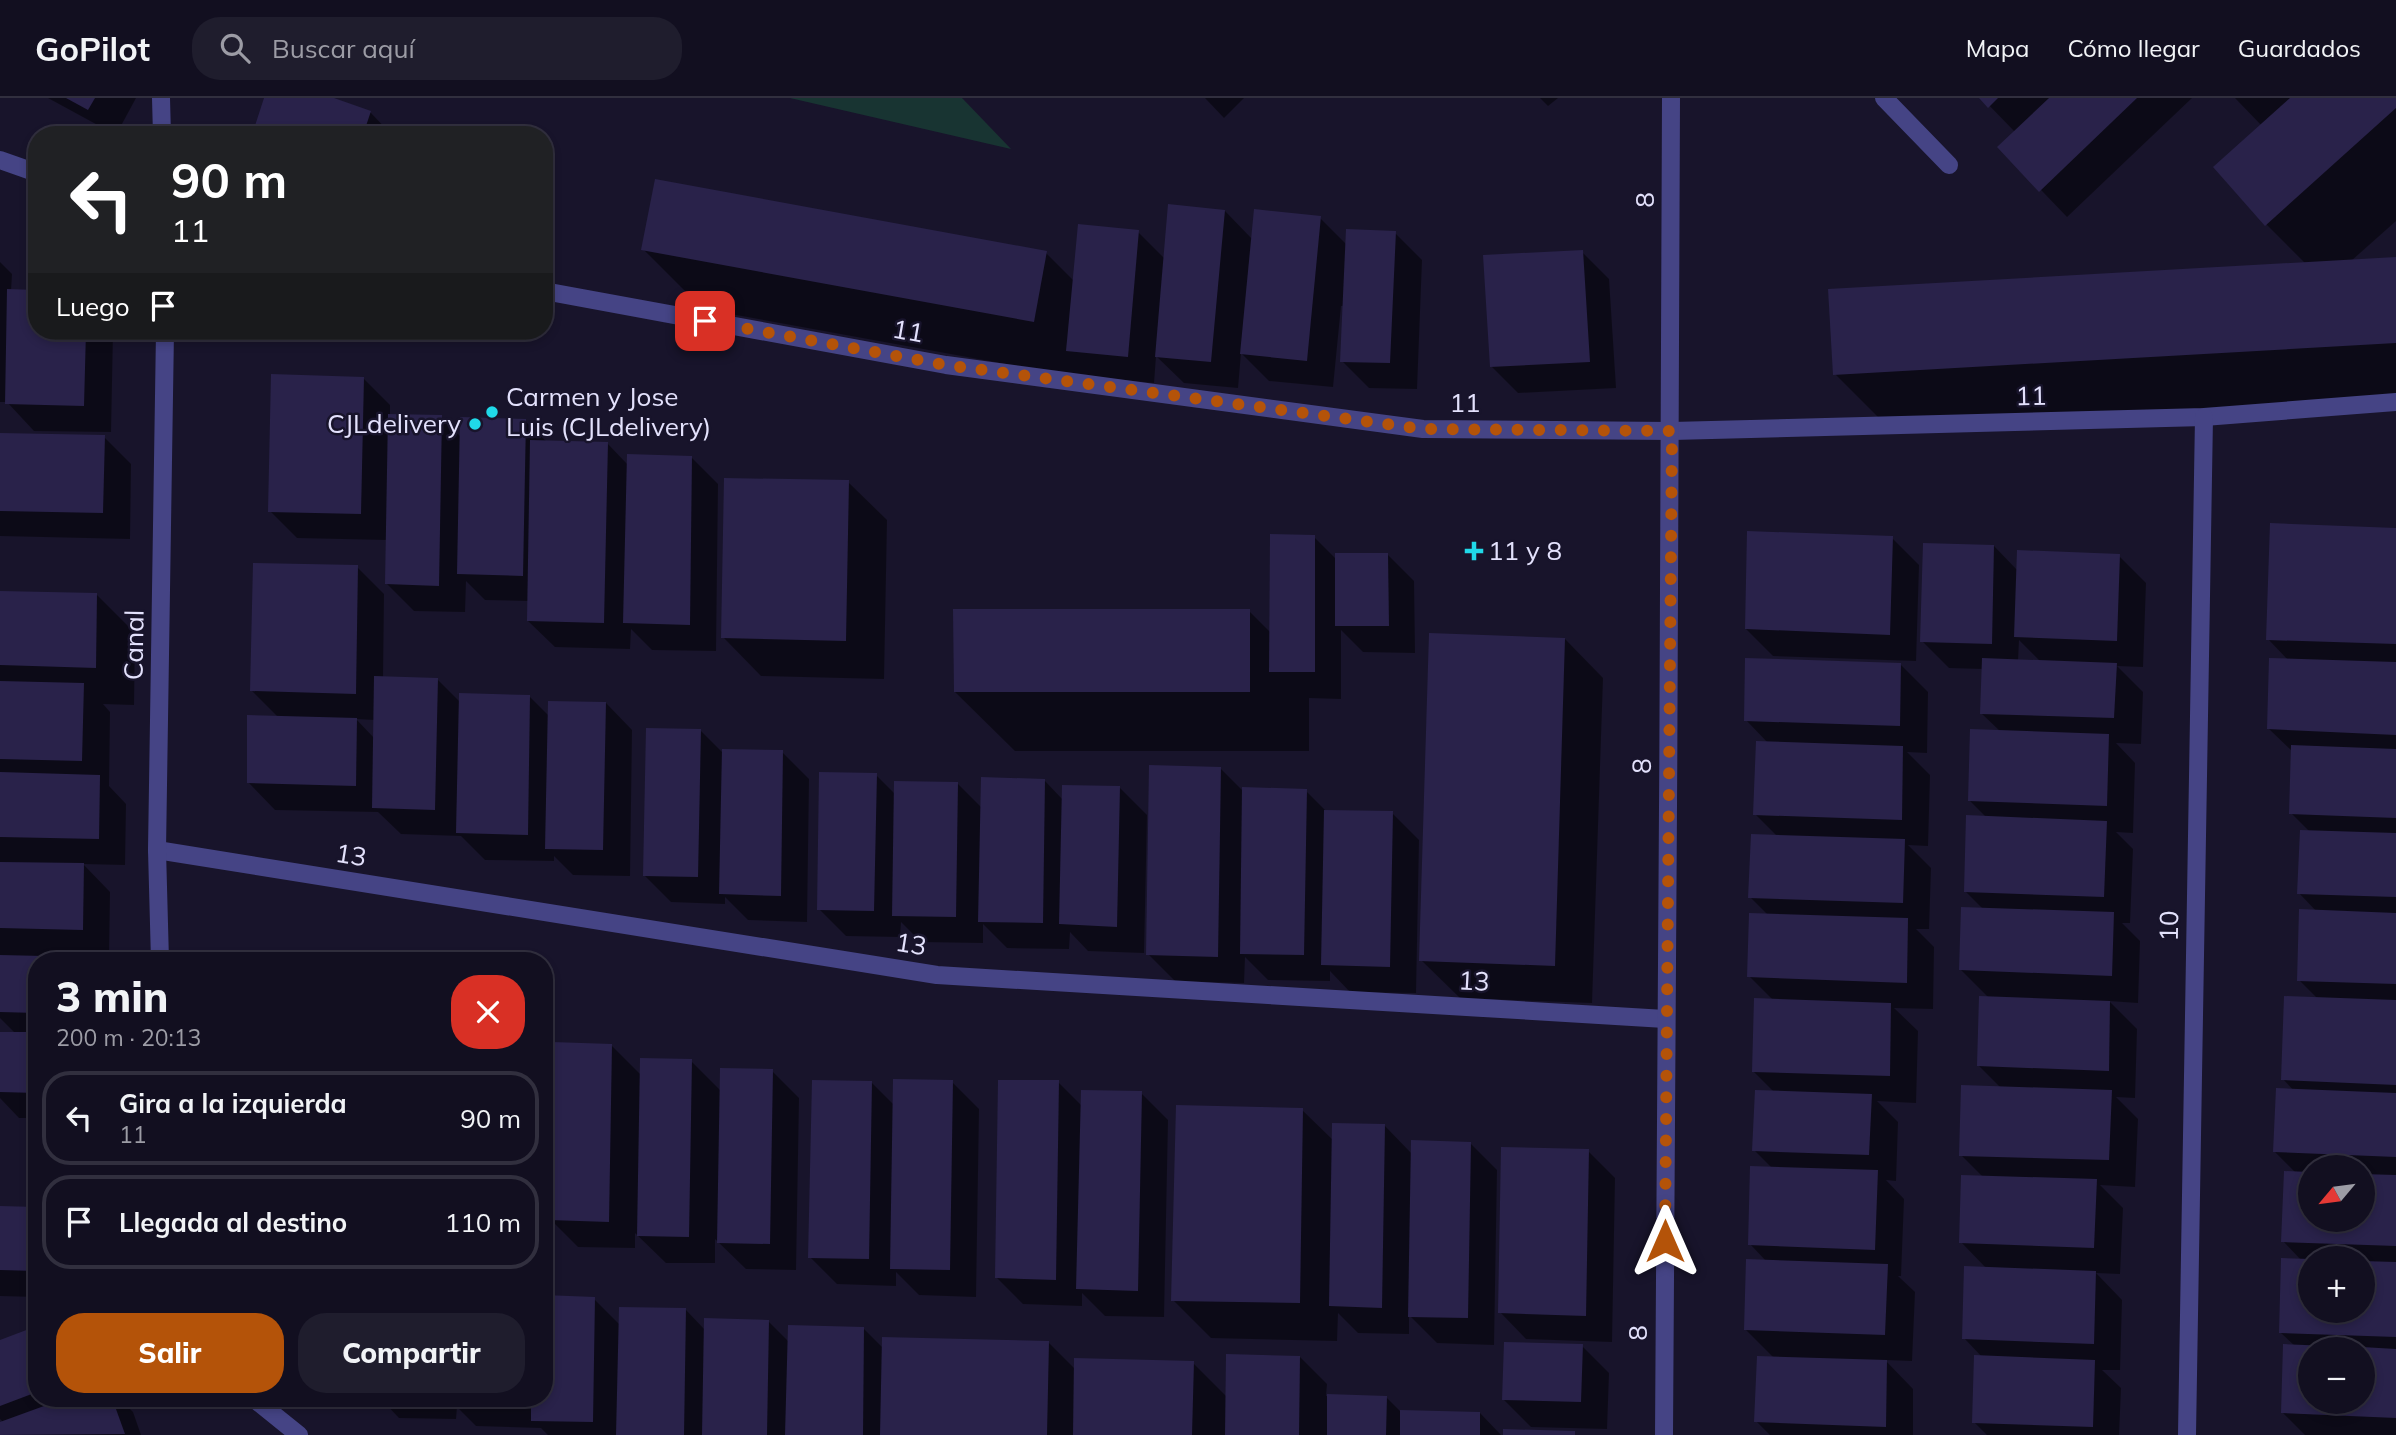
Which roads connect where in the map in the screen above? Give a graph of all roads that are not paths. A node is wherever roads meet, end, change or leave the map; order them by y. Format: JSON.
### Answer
{"nodes":[{"id":1,"x":160,"y":98,"type":"edge"},
{"id":2,"x":1671,"y":98,"type":"edge"},
{"id":3,"x":1884,"y":98,"type":"edge"},
{"id":4,"x":162,"y":126,"type":"edge"},
{"id":5,"x":0,"y":160,"type":"edge"},
{"id":6,"x":1949,"y":165,"type":"dead end"},
{"id":7,"x":28,"y":170,"type":"edge"},
{"id":8,"x":553,"y":293,"type":"edge"},
{"id":9,"x":165,"y":340,"type":"edge"},
{"id":10,"x":2396,"y":402,"type":"edge"},
{"id":11,"x":2204,"y":417,"type":"junction"},
{"id":12,"x":1672,"y":431,"type":"junction"},
{"id":13,"x":157,"y":850,"type":"junction"},
{"id":14,"x":160,"y":952,"type":"edge"},
{"id":15,"x":1665,"y":1019,"type":"junction"},
{"id":16,"x":264,"y":1407,"type":"edge"},
{"id":17,"x":299,"y":1435,"type":"edge"},
{"id":18,"x":1664,"y":1435,"type":"edge"},
{"id":19,"x":2186,"y":1435,"type":"edge"}],
"edges":[{"from":1,"to":4,"type":"street"},
{"from":2,"to":12,"type":"street","name":"8"},
{"from":3,"to":6,"type":"street"},
{"from":5,"to":7,"type":"street"},
{"from":8,"to":12,"type":"street","name":"11"},
{"from":9,"to":13,"type":"street","name":"Canal"},
{"from":10,"to":11,"type":"street","name":"11"},
{"from":11,"to":12,"type":"street","name":"11"},
{"from":11,"to":19,"type":"street","name":"10"},
{"from":12,"to":15,"type":"street","name":"8"},
{"from":13,"to":14,"type":"street","name":"Canal"},
{"from":13,"to":15,"type":"street","name":"13"},
{"from":15,"to":18,"type":"street","name":"8"},
{"from":16,"to":17,"type":"street"}]}
